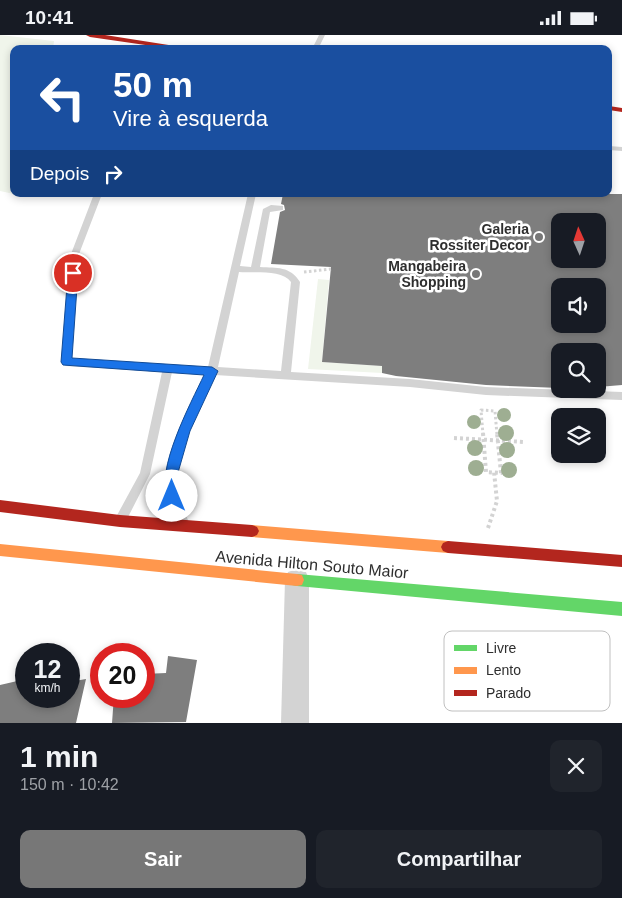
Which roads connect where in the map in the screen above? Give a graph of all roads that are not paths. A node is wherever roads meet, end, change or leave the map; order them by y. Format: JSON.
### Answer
{"nodes":[{"id":1,"x":90,"y":35,"type":"edge"},
{"id":2,"x":161,"y":45,"type":"edge"},
{"id":3,"x":97,"y":197,"type":"edge"},
{"id":4,"x":251,"y":197,"type":"edge"},
{"id":5,"x":280,"y":208,"type":"dead end"},
{"id":6,"x":235,"y":269,"type":"junction"},
{"id":7,"x":255,"y":270,"type":"junction"},
{"id":8,"x":168,"y":369,"type":"junction"},
{"id":9,"x":212,"y":371,"type":"junction"},
{"id":10,"x":286,"y":375,"type":"junction"},
{"id":11,"x":622,"y":396,"type":"edge"},
{"id":12,"x":0,"y":506,"type":"edge"},
{"id":13,"x":120,"y":521,"type":"junction"},
{"id":14,"x":184,"y":526,"type":"junction"},
{"id":15,"x":0,"y":549,"type":"edge"},
{"id":16,"x":622,"y":561,"type":"edge"},
{"id":17,"x":297,"y":580,"type":"junction"},
{"id":18,"x":622,"y":609,"type":"edge"},
{"id":19,"x":295,"y":723,"type":"edge"}],
"edges":[{"from":1,"to":2,"type":"main road"},
{"from":3,"to":8,"type":"lane"},
{"from":4,"to":6,"type":"lane"},
{"from":5,"to":7,"type":"lane"},
{"from":6,"to":7,"type":"lane"},
{"from":6,"to":9,"type":"lane"},
{"from":7,"to":10,"type":"lane"},
{"from":8,"to":9,"type":"lane"},
{"from":8,"to":13,"type":"lane"},
{"from":9,"to":10,"type":"lane"},
{"from":9,"to":14,"type":"lane"},
{"from":10,"to":11,"type":"lane"},
{"from":12,"to":13,"type":"main road","name":"Avenida Hilton Souto Maior"},
{"from":13,"to":14,"type":"main road","name":"Avenida Hilton Souto Maior"},
{"from":14,"to":16,"type":"main road","name":"Avenida Hilton Souto Maior"},
{"from":15,"to":17,"type":"main road","name":"Avenida Hilton Souto Maior"},
{"from":17,"to":18,"type":"main road","name":"Avenida Hilton Souto Maior"},
{"from":17,"to":19,"type":"street"}]}
